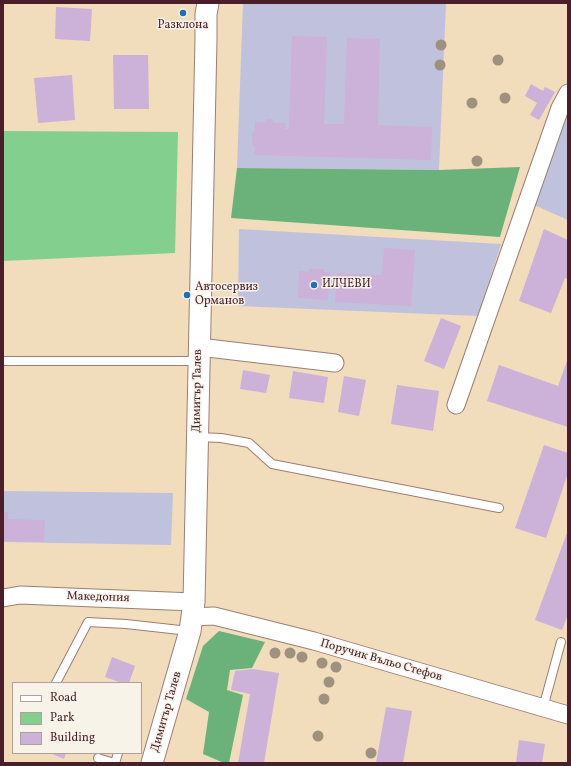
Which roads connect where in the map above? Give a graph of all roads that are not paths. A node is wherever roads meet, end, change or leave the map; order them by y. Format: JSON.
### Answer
{"nodes":[{"id":1,"x":204,"y":7,"type":"edge"},
{"id":2,"x":566,"y":106,"type":"edge"},
{"id":3,"x":199,"y":354,"type":"junction"},
{"id":4,"x":3,"y":361,"type":"edge"},
{"id":5,"x":335,"y":363,"type":"dead end"},
{"id":6,"x":456,"y":405,"type":"dead end"},
{"id":7,"x":197,"y":437,"type":"junction"},
{"id":8,"x":499,"y":508,"type":"dead end"},
{"id":9,"x":3,"y":598,"type":"edge"},
{"id":10,"x":192,"y":616,"type":"junction"},
{"id":11,"x":561,"y":642,"type":"dead end"},
{"id":12,"x":57,"y":682,"type":"edge"},
{"id":13,"x":543,"y":708,"type":"junction"},
{"id":14,"x":568,"y":715,"type":"edge"},
{"id":15,"x":98,"y":758,"type":"dead end"},
{"id":16,"x":114,"y":763,"type":"edge"},
{"id":17,"x":152,"y":763,"type":"edge"}],
"edges":[{"from":1,"to":3,"type":"street","name":"Димитър Талев"},
{"from":2,"to":6,"type":"street"},
{"from":3,"to":4,"type":"lane"},
{"from":3,"to":5,"type":"street"},
{"from":3,"to":7,"type":"street","name":"Димитър Талев"},
{"from":7,"to":8,"type":"lane"},
{"from":7,"to":10,"type":"street","name":"Димитър Талев"},
{"from":9,"to":10,"type":"street","name":"Македония"},
{"from":10,"to":12,"type":"lane"},
{"from":10,"to":13,"type":"street","name":"Поручик Въльо Стефов"},
{"from":10,"to":17,"type":"street","name":"Димитър Талев"},
{"from":11,"to":13,"type":"lane"},
{"from":13,"to":14,"type":"street","name":"Поручик Въльо Стефов"},
{"from":15,"to":16,"type":"lane"}]}
